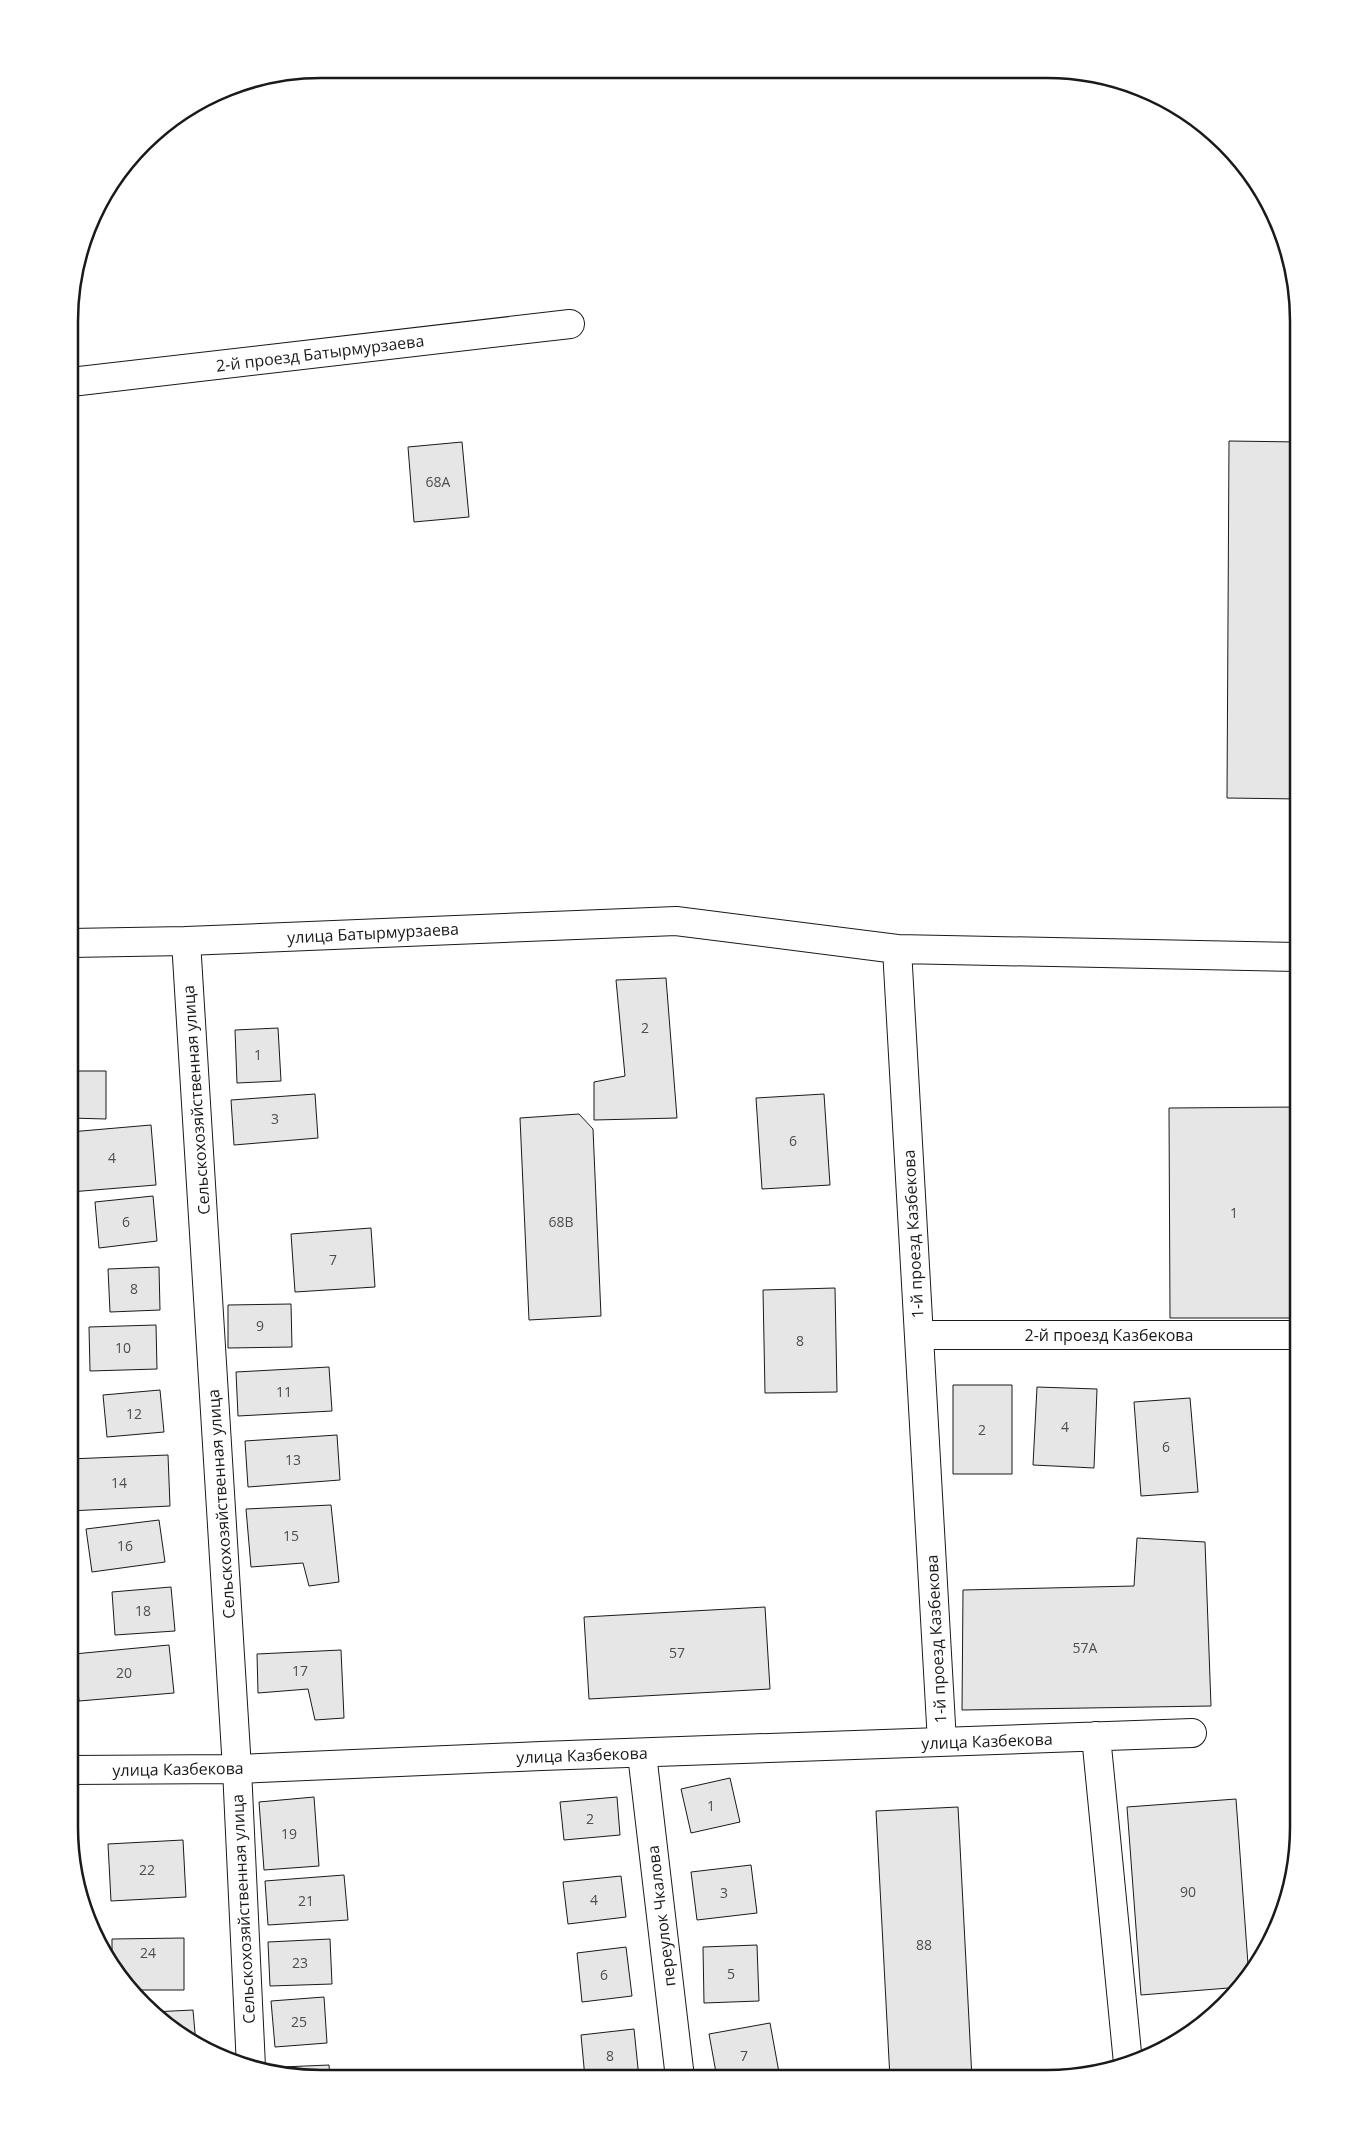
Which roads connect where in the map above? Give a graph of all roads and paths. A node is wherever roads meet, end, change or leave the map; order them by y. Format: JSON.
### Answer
{"nodes":[{"id":1,"x":570,"y":324,"type":"dead end"},
{"id":2,"x":78,"y":381,"type":"edge"},
{"id":3,"x":186,"y":941,"type":"junction"},
{"id":4,"x":78,"y":943,"type":"edge"},
{"id":5,"x":897,"y":949,"type":"junction"},
{"id":6,"x":1290,"y":957,"type":"edge"},
{"id":7,"x":919,"y":1335,"type":"junction"},
{"id":8,"x":1290,"y":1335,"type":"edge"},
{"id":9,"x":1192,"y":1733,"type":"dead end"},
{"id":10,"x":1096,"y":1736,"type":"junction"},
{"id":11,"x":942,"y":1742,"type":"junction"},
{"id":12,"x":642,"y":1754,"type":"junction"},
{"id":13,"x":237,"y":1769,"type":"junction"},
{"id":14,"x":78,"y":1770,"type":"edge"},
{"id":15,"x":1127,"y":2057,"type":"edge"},
{"id":16,"x":250,"y":2060,"type":"edge"},
{"id":17,"x":679,"y":2070,"type":"edge"}],
"edges":[{"from":1,"to":2,"type":"street","name":"2-й проезд Батырмурзаева"},
{"from":3,"to":4,"type":"street","name":"улица Батырмурзаева"},
{"from":3,"to":5,"type":"street","name":"улица Батырмурзаева"},
{"from":3,"to":13,"type":"street","name":"Сельскохозяйственная улица"},
{"from":5,"to":6,"type":"street"},
{"from":5,"to":7,"type":"street","name":"1-й проезд Казбекова"},
{"from":7,"to":8,"type":"street","name":"2-й проезд Казбекова"},
{"from":7,"to":11,"type":"street","name":"1-й проезд Казбекова"},
{"from":9,"to":10,"type":"street","name":"улица Казбекова"},
{"from":10,"to":11,"type":"street","name":"улица Казбекова"},
{"from":10,"to":15,"type":"street"},
{"from":11,"to":12,"type":"street","name":"улица Казбекова"},
{"from":12,"to":13,"type":"street","name":"улица Казбекова"},
{"from":12,"to":17,"type":"street","name":"переулок Чкалова"},
{"from":13,"to":14,"type":"street","name":"улица Казбекова"},
{"from":13,"to":16,"type":"street","name":"Сельскохозяйственная улица"}]}
